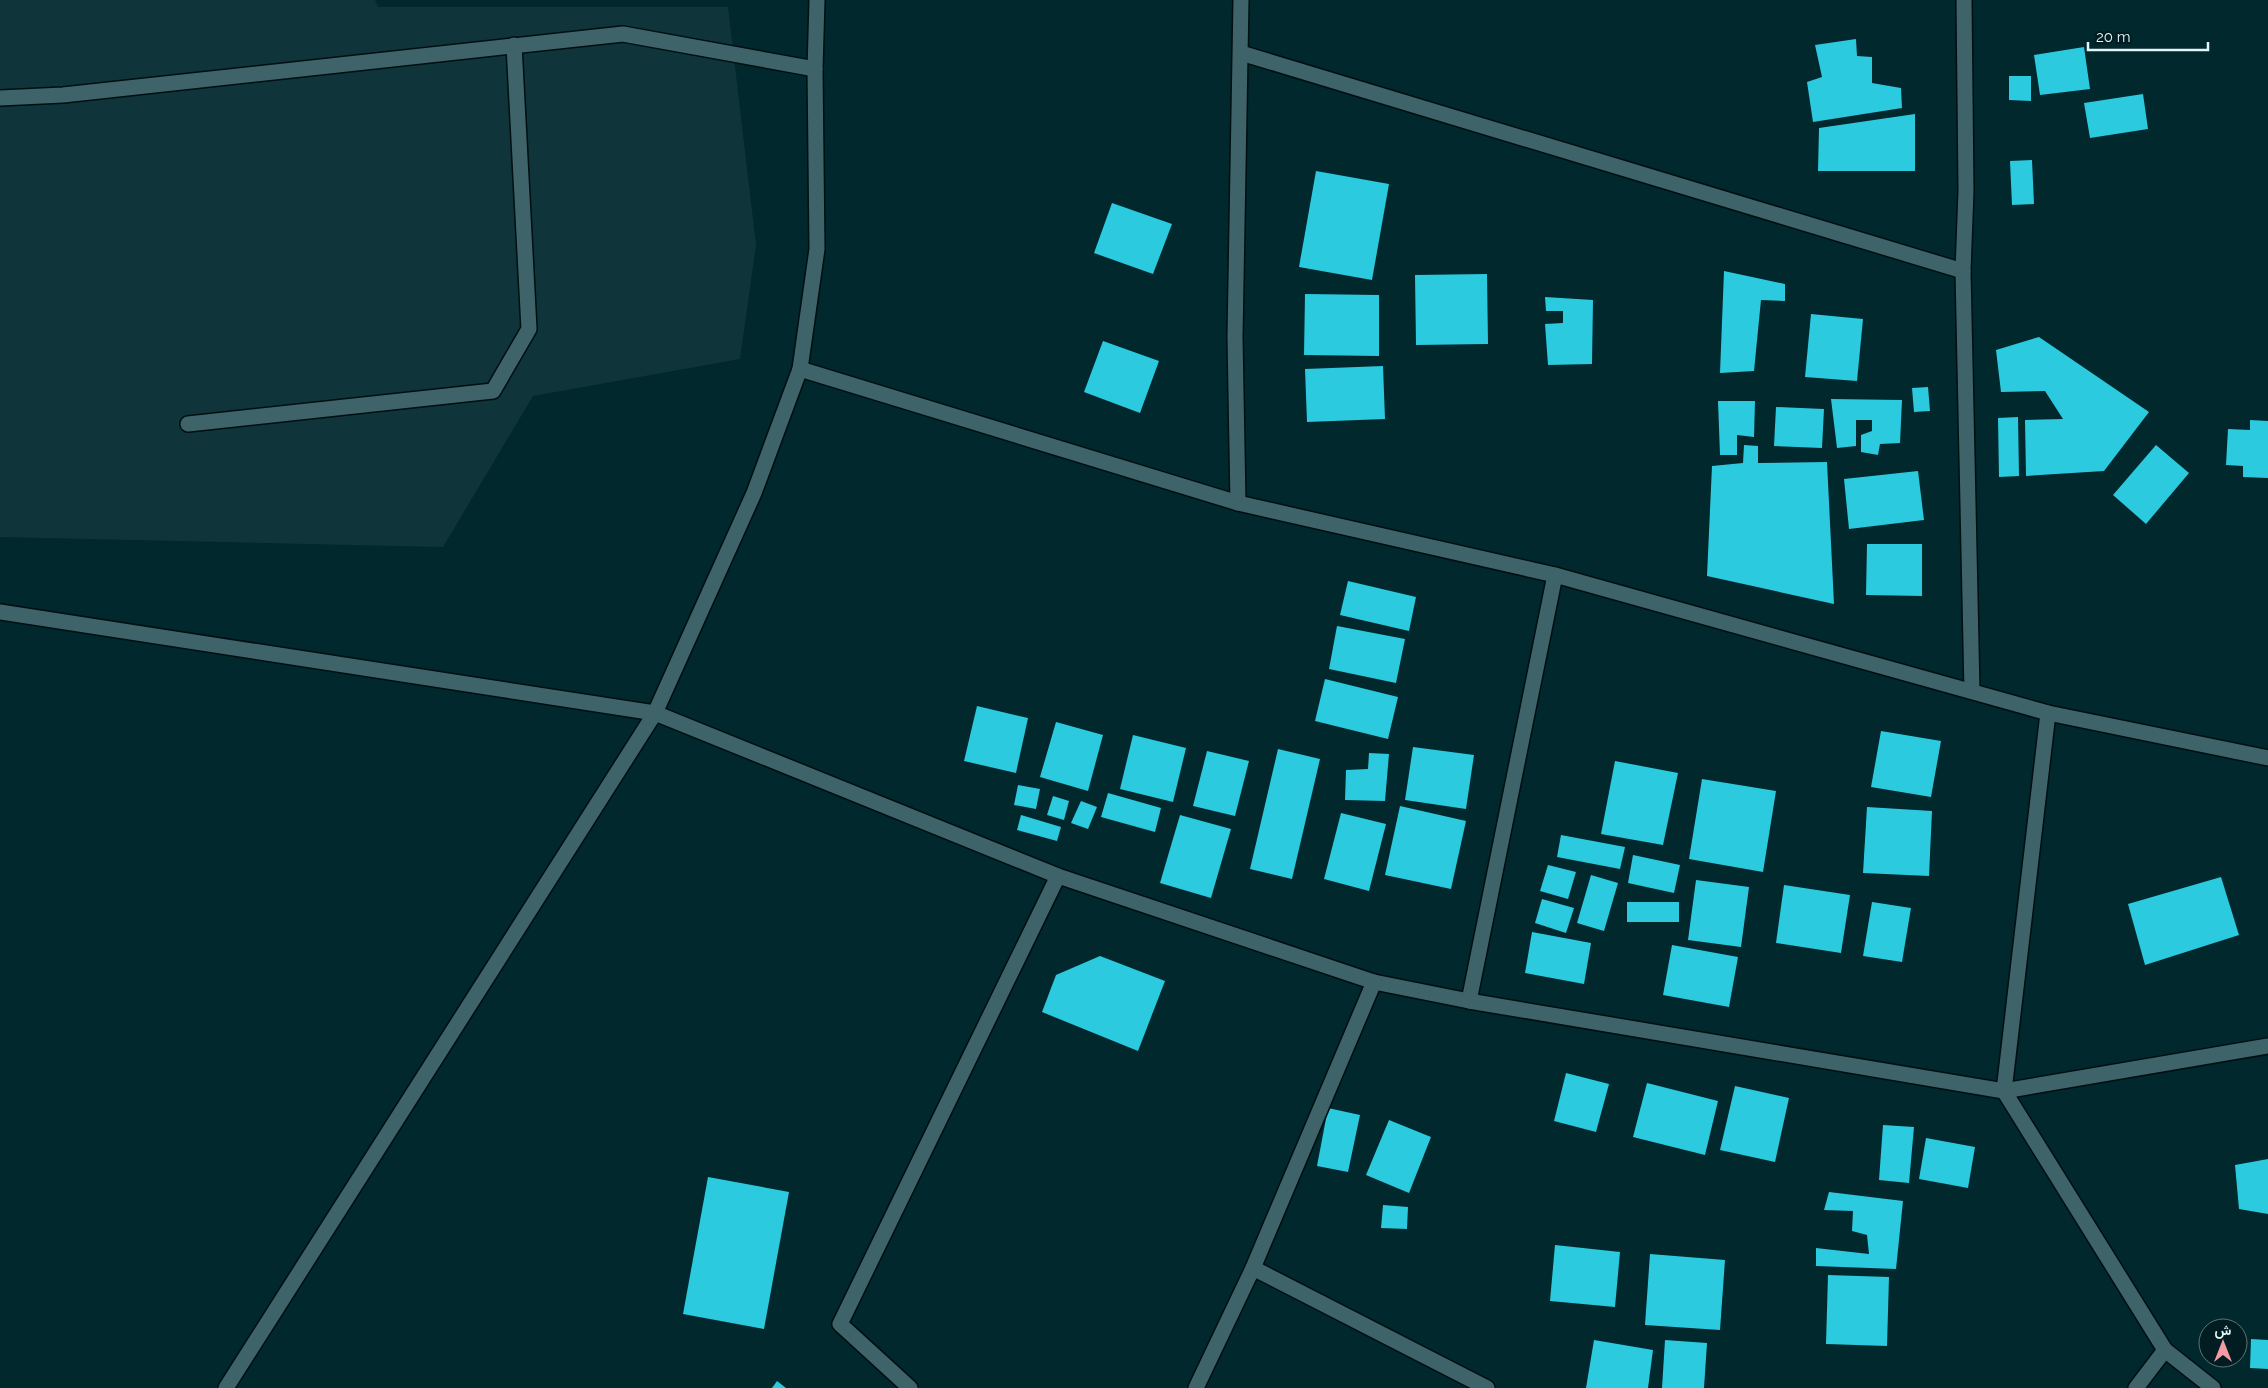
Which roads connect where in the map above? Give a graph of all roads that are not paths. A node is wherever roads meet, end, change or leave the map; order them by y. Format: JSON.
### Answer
{"nodes":[{"id":1,"x":817,"y":0,"type":"edge"},
{"id":2,"x":1241,"y":0,"type":"edge"},
{"id":3,"x":1964,"y":0,"type":"edge"},
{"id":4,"x":514,"y":45,"type":"junction"},
{"id":5,"x":1241,"y":53,"type":"junction"},
{"id":6,"x":815,"y":69,"type":"junction"},
{"id":7,"x":0,"y":98,"type":"edge"},
{"id":8,"x":1963,"y":271,"type":"junction"},
{"id":9,"x":800,"y":369,"type":"junction"},
{"id":10,"x":188,"y":424,"type":"dead end"},
{"id":11,"x":1238,"y":503,"type":"junction"},
{"id":12,"x":1555,"y":575,"type":"junction"},
{"id":13,"x":0,"y":612,"type":"edge"},
{"id":14,"x":1972,"y":691,"type":"junction"},
{"id":15,"x":655,"y":713,"type":"junction"},
{"id":16,"x":2048,"y":713,"type":"junction"},
{"id":17,"x":2268,"y":758,"type":"edge"},
{"id":18,"x":1058,"y":876,"type":"junction"},
{"id":19,"x":1374,"y":982,"type":"junction"},
{"id":20,"x":1469,"y":1001,"type":"junction"},
{"id":21,"x":2268,"y":1046,"type":"edge"},
{"id":22,"x":2004,"y":1092,"type":"junction"},
{"id":23,"x":1253,"y":1268,"type":"junction"},
{"id":24,"x":2165,"y":1350,"type":"junction"},
{"id":25,"x":226,"y":1388,"type":"edge"},
{"id":26,"x":910,"y":1388,"type":"edge"},
{"id":27,"x":1196,"y":1388,"type":"edge"},
{"id":28,"x":1487,"y":1388,"type":"edge"},
{"id":29,"x":2136,"y":1388,"type":"edge"},
{"id":30,"x":2213,"y":1388,"type":"edge"}],
"edges":[{"from":1,"to":6,"type":"street"},
{"from":2,"to":5,"type":"street"},
{"from":3,"to":8,"type":"street"},
{"from":4,"to":6,"type":"street"},
{"from":4,"to":7,"type":"street"},
{"from":4,"to":10,"type":"street"},
{"from":5,"to":8,"type":"street"},
{"from":5,"to":11,"type":"street"},
{"from":6,"to":9,"type":"street"},
{"from":8,"to":14,"type":"street"},
{"from":9,"to":11,"type":"street"},
{"from":9,"to":15,"type":"street"},
{"from":11,"to":12,"type":"street"},
{"from":12,"to":14,"type":"street"},
{"from":12,"to":20,"type":"street"},
{"from":13,"to":15,"type":"street"},
{"from":14,"to":16,"type":"street"},
{"from":15,"to":18,"type":"street"},
{"from":15,"to":25,"type":"street"},
{"from":16,"to":17,"type":"street"},
{"from":16,"to":22,"type":"street"},
{"from":18,"to":19,"type":"street"},
{"from":18,"to":26,"type":"street"},
{"from":19,"to":20,"type":"street"},
{"from":19,"to":23,"type":"street"},
{"from":20,"to":22,"type":"street"},
{"from":21,"to":22,"type":"street"},
{"from":22,"to":24,"type":"street"},
{"from":23,"to":27,"type":"street"},
{"from":23,"to":28,"type":"street"},
{"from":24,"to":29,"type":"street"},
{"from":24,"to":30,"type":"street"}]}
